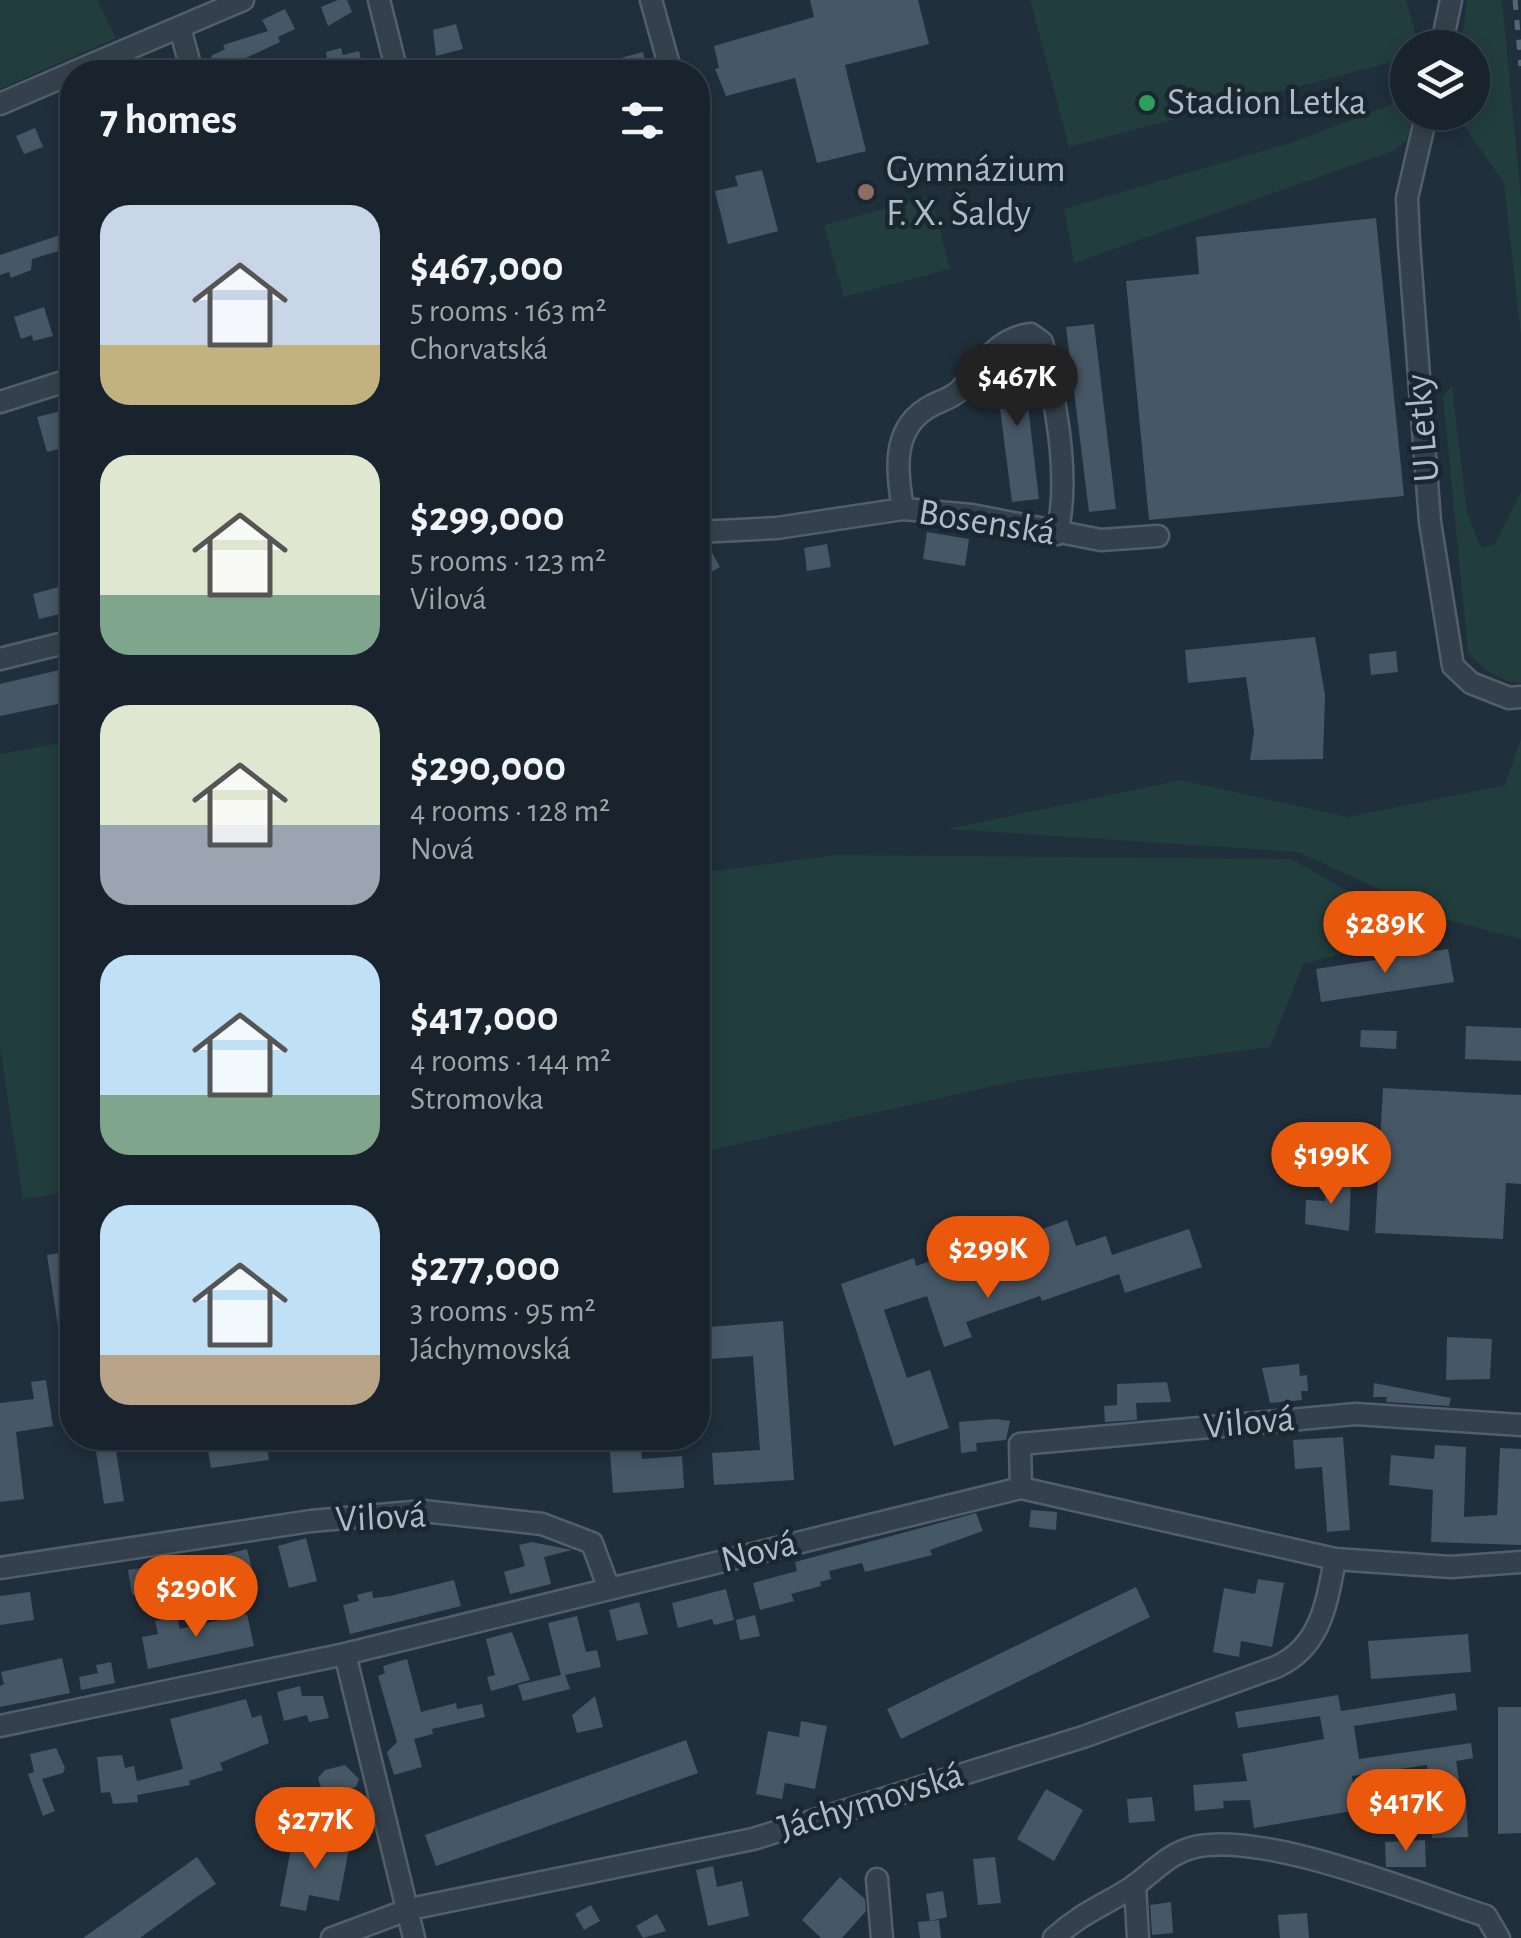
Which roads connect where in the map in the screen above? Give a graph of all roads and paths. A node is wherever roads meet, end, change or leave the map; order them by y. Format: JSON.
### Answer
{"nodes":[{"id":1,"x":243,"y":0,"type":"edge"},
{"id":2,"x":379,"y":0,"type":"edge"},
{"id":3,"x":651,"y":0,"type":"edge"},
{"id":4,"x":1451,"y":0,"type":"edge"},
{"id":5,"x":180,"y":28,"type":"junction"},
{"id":6,"x":1445,"y":30,"type":"edge"},
{"id":7,"x":104,"y":60,"type":"edge"},
{"id":8,"x":189,"y":60,"type":"edge"},
{"id":9,"x":394,"y":60,"type":"edge"},
{"id":10,"x":668,"y":60,"type":"edge"},
{"id":11,"x":60,"y":79,"type":"edge"},
{"id":12,"x":0,"y":104,"type":"edge"},
{"id":13,"x":1422,"y":130,"type":"edge"},
{"id":14,"x":60,"y":383,"type":"edge"},
{"id":15,"x":0,"y":402,"type":"edge"},
{"id":16,"x":902,"y":509,"type":"junction"},
{"id":17,"x":710,"y":531,"type":"edge"},
{"id":18,"x":1058,"y":534,"type":"junction"},
{"id":19,"x":1158,"y":536,"type":"dead end"},
{"id":20,"x":60,"y":645,"type":"edge"},
{"id":21,"x":0,"y":659,"type":"edge"},
{"id":22,"x":1521,"y":697,"type":"edge"},
{"id":23,"x":1521,"y":1425,"type":"edge"},
{"id":24,"x":1021,"y":1488,"type":"junction"},
{"id":25,"x":1335,"y":1559,"type":"junction"},
{"id":26,"x":1521,"y":1562,"type":"edge"},
{"id":27,"x":0,"y":1568,"type":"edge"},
{"id":28,"x":609,"y":1589,"type":"junction"},
{"id":29,"x":345,"y":1654,"type":"junction"},
{"id":30,"x":0,"y":1726,"type":"edge"},
{"id":31,"x":877,"y":1878,"type":"dead end"},
{"id":32,"x":1135,"y":1885,"type":"junction"},
{"id":33,"x":410,"y":1909,"type":"junction"},
{"id":34,"x":332,"y":1938,"type":"edge"},
{"id":35,"x":414,"y":1938,"type":"edge"},
{"id":36,"x":882,"y":1938,"type":"edge"},
{"id":37,"x":1054,"y":1938,"type":"edge"},
{"id":38,"x":1138,"y":1938,"type":"edge"},
{"id":39,"x":1499,"y":1938,"type":"edge"}],
"edges":[{"from":1,"to":5,"type":"street"},
{"from":2,"to":9,"type":"street"},
{"from":3,"to":10,"type":"street"},
{"from":4,"to":6,"type":"street"},
{"from":5,"to":7,"type":"street"},
{"from":5,"to":8,"type":"street"},
{"from":11,"to":12,"type":"street"},
{"from":13,"to":22,"type":"street","name":"U Letky"},
{"from":14,"to":15,"type":"street"},
{"from":16,"to":17,"type":"street","name":"Bosenská"},
{"from":16,"to":18,"type":"street","name":"Bosenská"},
{"from":16,"to":18,"type":"street"},
{"from":18,"to":19,"type":"street","name":"Bosenská"},
{"from":20,"to":21,"type":"street"},
{"from":23,"to":24,"type":"street","name":"Vilová"},
{"from":24,"to":25,"type":"street","name":"Nová"},
{"from":24,"to":28,"type":"street","name":"Nová"},
{"from":25,"to":26,"type":"street","name":"Nová"},
{"from":25,"to":33,"type":"street","name":"Jáchymovská"},
{"from":27,"to":28,"type":"street","name":"Vilová"},
{"from":28,"to":29,"type":"street","name":"Nová"},
{"from":29,"to":30,"type":"street","name":"Nová"},
{"from":29,"to":33,"type":"street"},
{"from":31,"to":36,"type":"street"},
{"from":32,"to":37,"type":"street"},
{"from":32,"to":38,"type":"street"},
{"from":32,"to":39,"type":"street"},
{"from":33,"to":34,"type":"street","name":"Jáchymovská"},
{"from":33,"to":35,"type":"street"}]}
